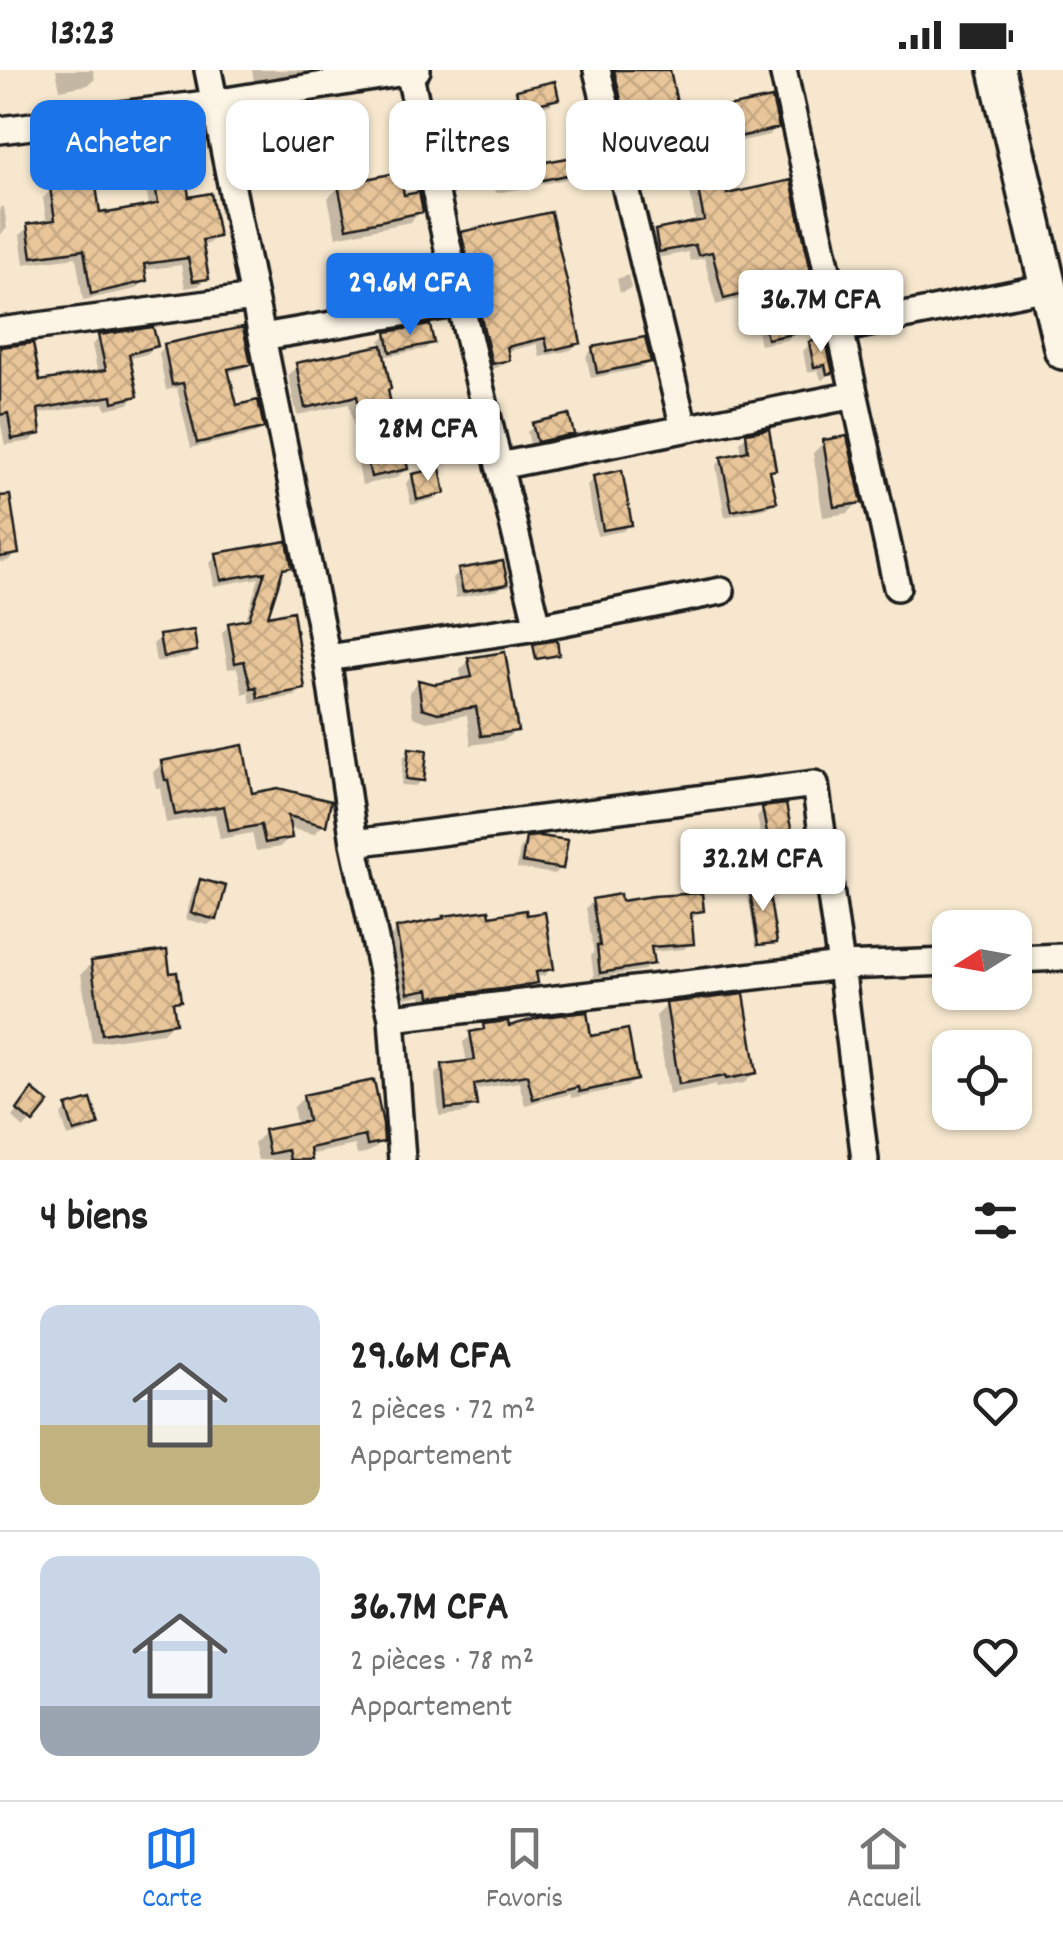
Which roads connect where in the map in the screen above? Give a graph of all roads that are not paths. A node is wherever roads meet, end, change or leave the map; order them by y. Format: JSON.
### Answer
{"nodes":[{"id":1,"x":208,"y":70,"type":"edge"},
{"id":2,"x":417,"y":70,"type":"edge"},
{"id":3,"x":597,"y":70,"type":"edge"},
{"id":4,"x":783,"y":70,"type":"edge"},
{"id":5,"x":997,"y":70,"type":"edge"},
{"id":6,"x":410,"y":71,"type":"edge"},
{"id":7,"x":214,"y":103,"type":"junction"},
{"id":8,"x":0,"y":130,"type":"edge"},
{"id":9,"x":1048,"y":287,"type":"junction"},
{"id":10,"x":254,"y":298,"type":"junction"},
{"id":11,"x":460,"y":303,"type":"junction"},
{"id":12,"x":838,"y":329,"type":"junction"},
{"id":13,"x":0,"y":331,"type":"edge"},
{"id":14,"x":262,"y":337,"type":"junction"},
{"id":15,"x":1063,"y":350,"type":"edge"},
{"id":16,"x":854,"y":395,"type":"junction"},
{"id":17,"x":684,"y":428,"type":"junction"},
{"id":18,"x":498,"y":466,"type":"junction"},
{"id":19,"x":897,"y":587,"type":"dead end"},
{"id":20,"x":721,"y":591,"type":"dead end"},
{"id":21,"x":538,"y":627,"type":"junction"},
{"id":22,"x":327,"y":658,"type":"junction"},
{"id":23,"x":354,"y":843,"type":"junction"},
{"id":24,"x":1063,"y":957,"type":"edge"},
{"id":25,"x":1032,"y":958,"type":"edge"},
{"id":26,"x":932,"y":963,"type":"edge"},
{"id":27,"x":841,"y":966,"type":"junction"},
{"id":28,"x":392,"y":1018,"type":"junction"},
{"id":29,"x":402,"y":1160,"type":"edge"},
{"id":30,"x":864,"y":1160,"type":"edge"}],
"edges":[{"from":1,"to":7,"type":"street"},
{"from":2,"to":6,"type":"street"},
{"from":3,"to":17,"type":"street"},
{"from":4,"to":12,"type":"street"},
{"from":5,"to":9,"type":"street"},
{"from":6,"to":7,"type":"street"},
{"from":6,"to":11,"type":"street"},
{"from":7,"to":8,"type":"street"},
{"from":7,"to":10,"type":"street"},
{"from":9,"to":12,"type":"street"},
{"from":9,"to":15,"type":"street"},
{"from":10,"to":13,"type":"street"},
{"from":10,"to":14,"type":"street"},
{"from":11,"to":14,"type":"street"},
{"from":11,"to":18,"type":"street"},
{"from":12,"to":16,"type":"street"},
{"from":14,"to":22,"type":"street"},
{"from":16,"to":17,"type":"street"},
{"from":16,"to":19,"type":"street"},
{"from":17,"to":18,"type":"street"},
{"from":18,"to":21,"type":"street"},
{"from":20,"to":21,"type":"street"},
{"from":21,"to":22,"type":"street"},
{"from":22,"to":23,"type":"street"},
{"from":23,"to":27,"type":"street"},
{"from":23,"to":28,"type":"street"},
{"from":24,"to":25,"type":"street"},
{"from":26,"to":27,"type":"street"},
{"from":27,"to":28,"type":"street"},
{"from":27,"to":30,"type":"street"},
{"from":28,"to":29,"type":"street"}]}
